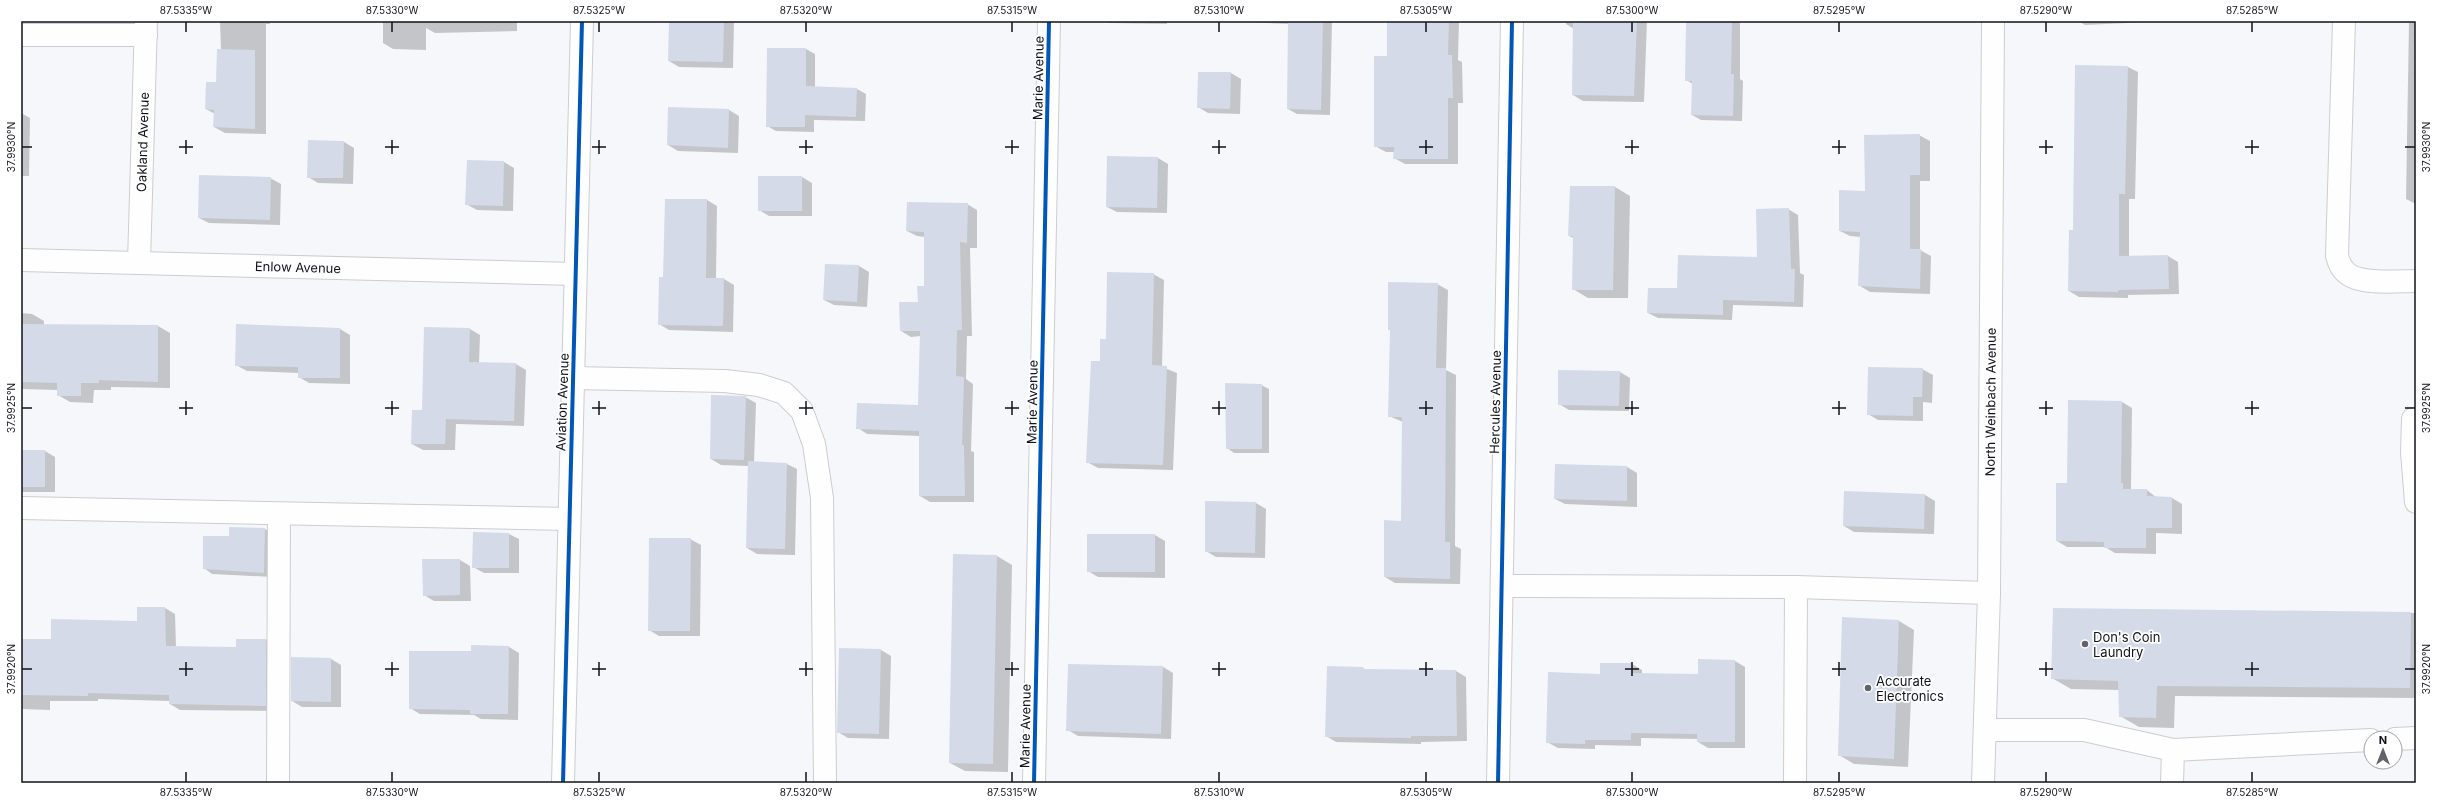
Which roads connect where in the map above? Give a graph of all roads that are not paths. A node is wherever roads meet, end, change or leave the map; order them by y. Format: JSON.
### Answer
{"nodes":[{"id":1,"x":582,"y":21,"type":"edge"},
{"id":2,"x":1049,"y":21,"type":"edge"},
{"id":3,"x":1512,"y":21,"type":"edge"},
{"id":4,"x":1993,"y":21,"type":"edge"},
{"id":5,"x":2344,"y":21,"type":"edge"},
{"id":6,"x":146,"y":28,"type":"edge"},
{"id":7,"x":21,"y":35,"type":"edge"},
{"id":8,"x":21,"y":260,"type":"edge"},
{"id":9,"x":139,"y":263,"type":"junction"},
{"id":10,"x":575,"y":274,"type":"junction"},
{"id":11,"x":2416,"y":282,"type":"edge"},
{"id":12,"x":573,"y":378,"type":"junction"},
{"id":13,"x":2416,"y":419,"type":"edge"},
{"id":14,"x":2416,"y":502,"type":"edge"},
{"id":15,"x":21,"y":508,"type":"edge"},
{"id":16,"x":279,"y":514,"type":"junction"},
{"id":17,"x":569,"y":519,"type":"junction"},
{"id":18,"x":1502,"y":586,"type":"junction"},
{"id":19,"x":1796,"y":587,"type":"junction"},
{"id":20,"x":1989,"y":593,"type":"junction"},
{"id":21,"x":1985,"y":730,"type":"junction"},
{"id":22,"x":2416,"y":738,"type":"edge"},
{"id":23,"x":2403,"y":739,"type":"edge"},
{"id":24,"x":2363,"y":740,"type":"edge"},
{"id":25,"x":2173,"y":750,"type":"junction"},
{"id":26,"x":278,"y":783,"type":"edge"},
{"id":27,"x":563,"y":783,"type":"edge"},
{"id":28,"x":825,"y":783,"type":"edge"},
{"id":29,"x":1034,"y":783,"type":"edge"},
{"id":30,"x":1498,"y":783,"type":"edge"},
{"id":31,"x":1795,"y":783,"type":"edge"},
{"id":32,"x":1983,"y":783,"type":"edge"},
{"id":33,"x":2172,"y":783,"type":"edge"}],
"edges":[{"from":1,"to":10,"type":"street","name":"Aviation Avenue"},
{"from":2,"to":29,"type":"street","name":"Marie Avenue"},
{"from":3,"to":18,"type":"street","name":"Hercules Avenue"},
{"from":4,"to":20,"type":"street","name":"North Weinbach Avenue"},
{"from":5,"to":11,"type":"street"},
{"from":6,"to":7,"type":"street"},
{"from":6,"to":9,"type":"street","name":"Oakland Avenue"},
{"from":8,"to":9,"type":"street","name":"Enlow Avenue"},
{"from":9,"to":10,"type":"street","name":"Enlow Avenue"},
{"from":10,"to":12,"type":"street","name":"Aviation Avenue"},
{"from":12,"to":17,"type":"street","name":"Aviation Avenue"},
{"from":12,"to":28,"type":"street"},
{"from":13,"to":14,"type":"street"},
{"from":15,"to":16,"type":"street"},
{"from":16,"to":17,"type":"street"},
{"from":16,"to":26,"type":"street"},
{"from":17,"to":27,"type":"street","name":"Aviation Avenue"},
{"from":18,"to":19,"type":"street"},
{"from":18,"to":30,"type":"street","name":"Hercules Avenue"},
{"from":19,"to":20,"type":"street"},
{"from":19,"to":31,"type":"street"},
{"from":20,"to":21,"type":"street","name":"North Weinbach Avenue"},
{"from":21,"to":25,"type":"street"},
{"from":21,"to":32,"type":"street","name":"North Weinbach Avenue"},
{"from":22,"to":23,"type":"street"},
{"from":24,"to":25,"type":"street"},
{"from":25,"to":33,"type":"street"}]}
